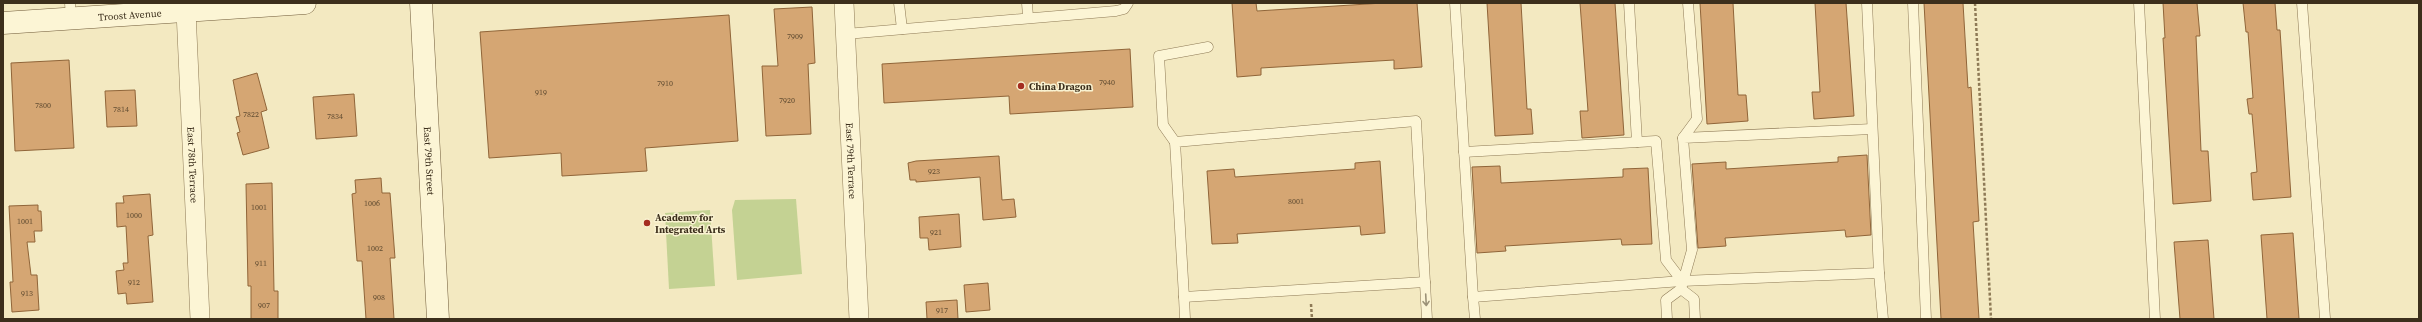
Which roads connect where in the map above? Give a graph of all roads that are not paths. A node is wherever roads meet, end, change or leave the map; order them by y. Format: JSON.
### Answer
{"nodes":[{"id":1,"x":305,"y":3,"type":"edge"},
{"id":2,"x":421,"y":3,"type":"edge"},
{"id":3,"x":844,"y":3,"type":"edge"},
{"id":4,"x":899,"y":3,"type":"edge"},
{"id":5,"x":1027,"y":3,"type":"edge"},
{"id":6,"x":1128,"y":3,"type":"edge"},
{"id":7,"x":1455,"y":3,"type":"edge"},
{"id":8,"x":1629,"y":3,"type":"edge"},
{"id":9,"x":1688,"y":3,"type":"edge"},
{"id":10,"x":1867,"y":3,"type":"edge"},
{"id":11,"x":1913,"y":3,"type":"edge"},
{"id":12,"x":2139,"y":3,"type":"edge"},
{"id":13,"x":2302,"y":3,"type":"edge"},
{"id":14,"x":232,"y":5,"type":"edge"},
{"id":15,"x":70,"y":11,"type":"edge"},
{"id":16,"x":186,"y":11,"type":"junction"},
{"id":17,"x":1028,"y":17,"type":"junction"},
{"id":18,"x":3,"y":23,"type":"edge"},
{"id":19,"x":902,"y":29,"type":"junction"},
{"id":20,"x":846,"y":34,"type":"junction"},
{"id":21,"x":1208,"y":47,"type":"dead end"},
{"id":22,"x":1872,"y":129,"type":"junction"},
{"id":23,"x":1683,"y":138,"type":"junction"},
{"id":24,"x":1175,"y":142,"type":"junction"},
{"id":25,"x":1637,"y":142,"type":"junction"},
{"id":26,"x":1464,"y":152,"type":"junction"},
{"id":27,"x":1879,"y":273,"type":"junction"},
{"id":28,"x":1425,"y":282,"type":"junction"},
{"id":29,"x":1681,"y":285,"type":"junction"},
{"id":30,"x":1473,"y":297,"type":"junction"},
{"id":31,"x":1184,"y":298,"type":"junction"},
{"id":32,"x":2325,"y":318,"type":"edge"},
{"id":33,"x":200,"y":319,"type":"edge"},
{"id":34,"x":438,"y":319,"type":"edge"},
{"id":35,"x":859,"y":319,"type":"edge"},
{"id":36,"x":1185,"y":319,"type":"edge"},
{"id":37,"x":1427,"y":319,"type":"edge"},
{"id":38,"x":1475,"y":319,"type":"edge"},
{"id":39,"x":1667,"y":319,"type":"edge"},
{"id":40,"x":1695,"y":319,"type":"edge"},
{"id":41,"x":1883,"y":319,"type":"edge"},
{"id":42,"x":1926,"y":319,"type":"edge"},
{"id":43,"x":2155,"y":319,"type":"edge"}],
"edges":[{"from":1,"to":14,"type":"street","name":"Troost Avenue"},
{"from":2,"to":34,"type":"street","name":"East 79th Street"},
{"from":3,"to":20,"type":"street","name":"East 79th Terrace"},
{"from":4,"to":19,"type":"lane"},
{"from":5,"to":17,"type":"lane"},
{"from":6,"to":17,"type":"lane"},
{"from":7,"to":26,"type":"lane"},
{"from":8,"to":25,"type":"lane"},
{"from":9,"to":23,"type":"lane"},
{"from":10,"to":22,"type":"lane"},
{"from":11,"to":42,"type":"lane"},
{"from":12,"to":43,"type":"lane"},
{"from":13,"to":32,"type":"lane"},
{"from":14,"to":16,"type":"street","name":"Troost Avenue"},
{"from":15,"to":16,"type":"street","name":"Troost Avenue"},
{"from":15,"to":18,"type":"street","name":"Troost Avenue"},
{"from":16,"to":33,"type":"street","name":"East 78th Terrace"},
{"from":17,"to":19,"type":"lane"},
{"from":19,"to":20,"type":"lane"},
{"from":20,"to":35,"type":"street","name":"East 79th Terrace"},
{"from":21,"to":24,"type":"lane"},
{"from":22,"to":23,"type":"lane"},
{"from":22,"to":27,"type":"lane"},
{"from":23,"to":29,"type":"lane"},
{"from":24,"to":28,"type":"lane"},
{"from":24,"to":31,"type":"lane"},
{"from":25,"to":26,"type":"lane"},
{"from":25,"to":29,"type":"lane"},
{"from":26,"to":30,"type":"lane"},
{"from":27,"to":29,"type":"lane"},
{"from":27,"to":41,"type":"lane"},
{"from":28,"to":31,"type":"lane"},
{"from":28,"to":37,"type":"lane","one_way":true},
{"from":29,"to":30,"type":"lane"},
{"from":29,"to":39,"type":"lane"},
{"from":29,"to":40,"type":"lane"},
{"from":30,"to":38,"type":"lane"},
{"from":31,"to":36,"type":"lane"}]}
